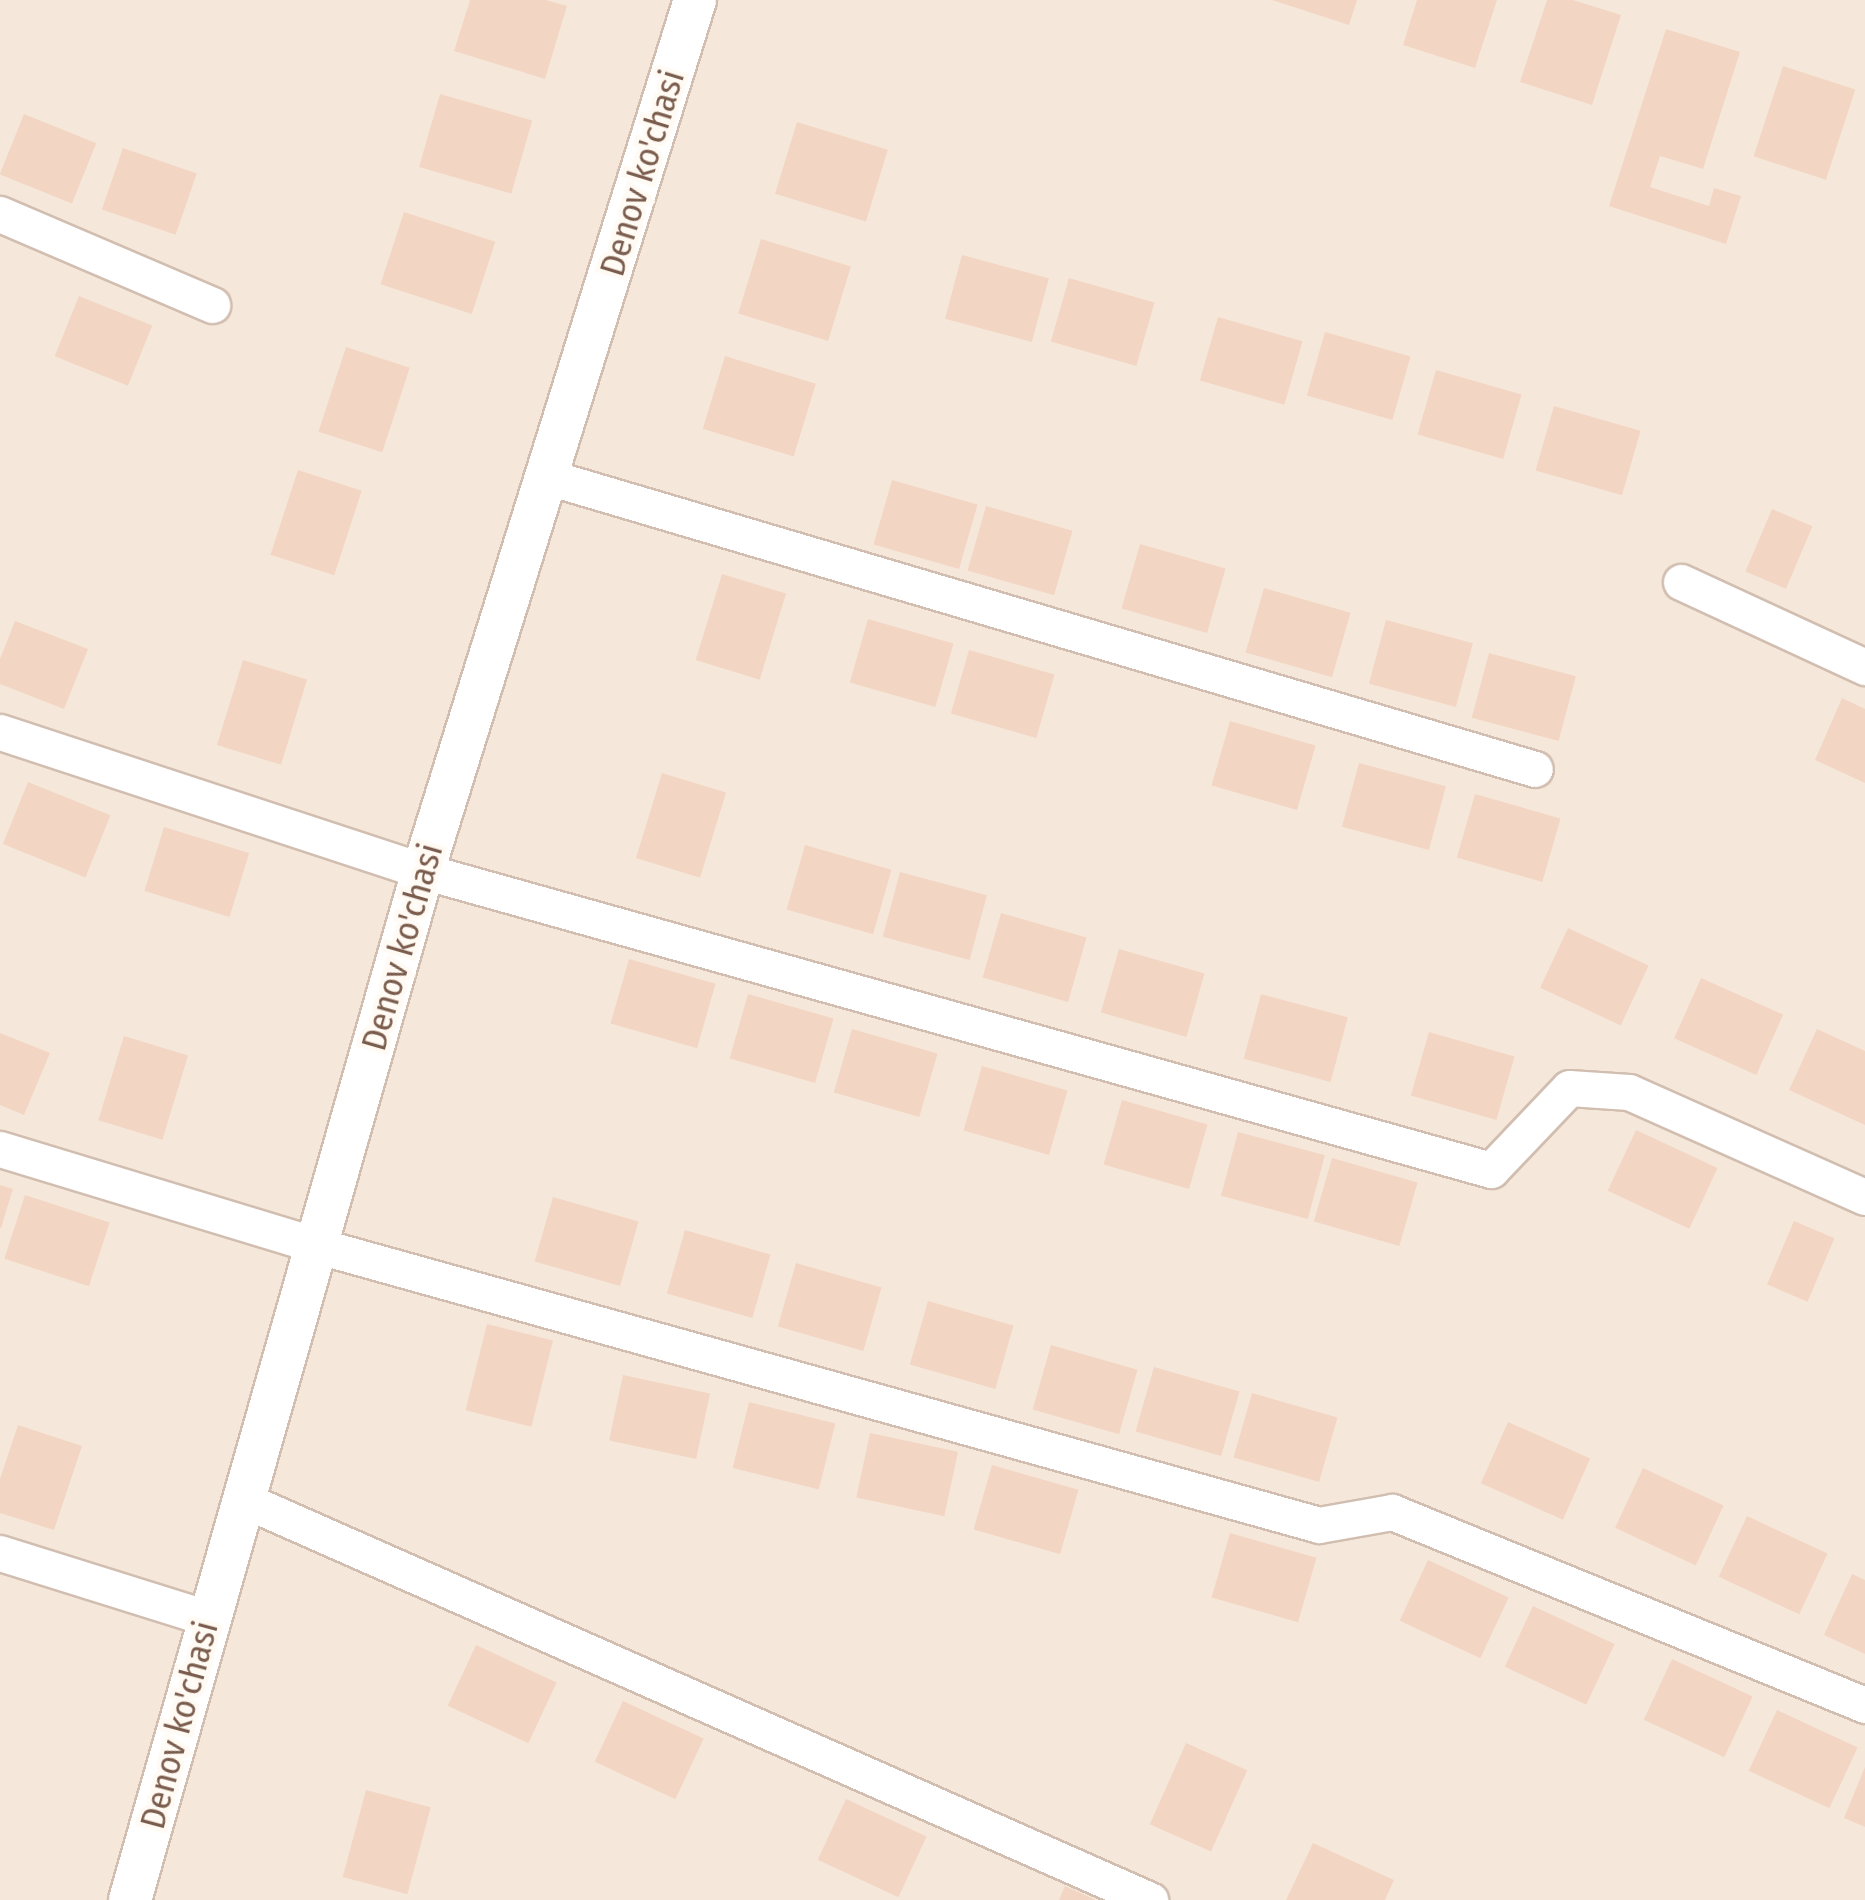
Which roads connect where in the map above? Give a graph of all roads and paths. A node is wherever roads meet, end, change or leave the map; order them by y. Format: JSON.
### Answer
{"nodes":[{"id":1,"x":695,"y":0,"type":"edge"},
{"id":2,"x":0,"y":214,"type":"edge"},
{"id":3,"x":212,"y":305,"type":"dead end"},
{"id":4,"x":548,"y":477,"type":"junction"},
{"id":5,"x":1681,"y":582,"type":"dead end"},
{"id":6,"x":1865,"y":668,"type":"edge"},
{"id":7,"x":0,"y":732,"type":"edge"},
{"id":8,"x":1535,"y":768,"type":"dead end"},
{"id":9,"x":423,"y":871,"type":"junction"},
{"id":10,"x":0,"y":1149,"type":"edge"},
{"id":11,"x":1865,"y":1197,"type":"edge"},
{"id":12,"x":315,"y":1245,"type":"junction"},
{"id":13,"x":242,"y":1500,"type":"junction"},
{"id":14,"x":0,"y":1553,"type":"edge"},
{"id":15,"x":208,"y":1618,"type":"junction"},
{"id":16,"x":1865,"y":1706,"type":"edge"},
{"id":17,"x":130,"y":1900,"type":"edge"},
{"id":18,"x":1150,"y":1900,"type":"edge"}],
"edges":[{"from":1,"to":4,"type":"street","name":"Denov ko'chasi"},
{"from":2,"to":3,"type":"street"},
{"from":4,"to":8,"type":"street"},
{"from":4,"to":9,"type":"street","name":"Denov ko'chasi"},
{"from":5,"to":6,"type":"street"},
{"from":7,"to":9,"type":"street"},
{"from":9,"to":11,"type":"street"},
{"from":9,"to":12,"type":"street","name":"Denov ko'chasi"},
{"from":10,"to":12,"type":"street"},
{"from":12,"to":13,"type":"street","name":"Denov ko'chasi"},
{"from":12,"to":16,"type":"street"},
{"from":13,"to":15,"type":"street","name":"Denov ko'chasi"},
{"from":13,"to":18,"type":"street"},
{"from":14,"to":15,"type":"street"},
{"from":15,"to":17,"type":"street","name":"Denov ko'chasi"}]}
